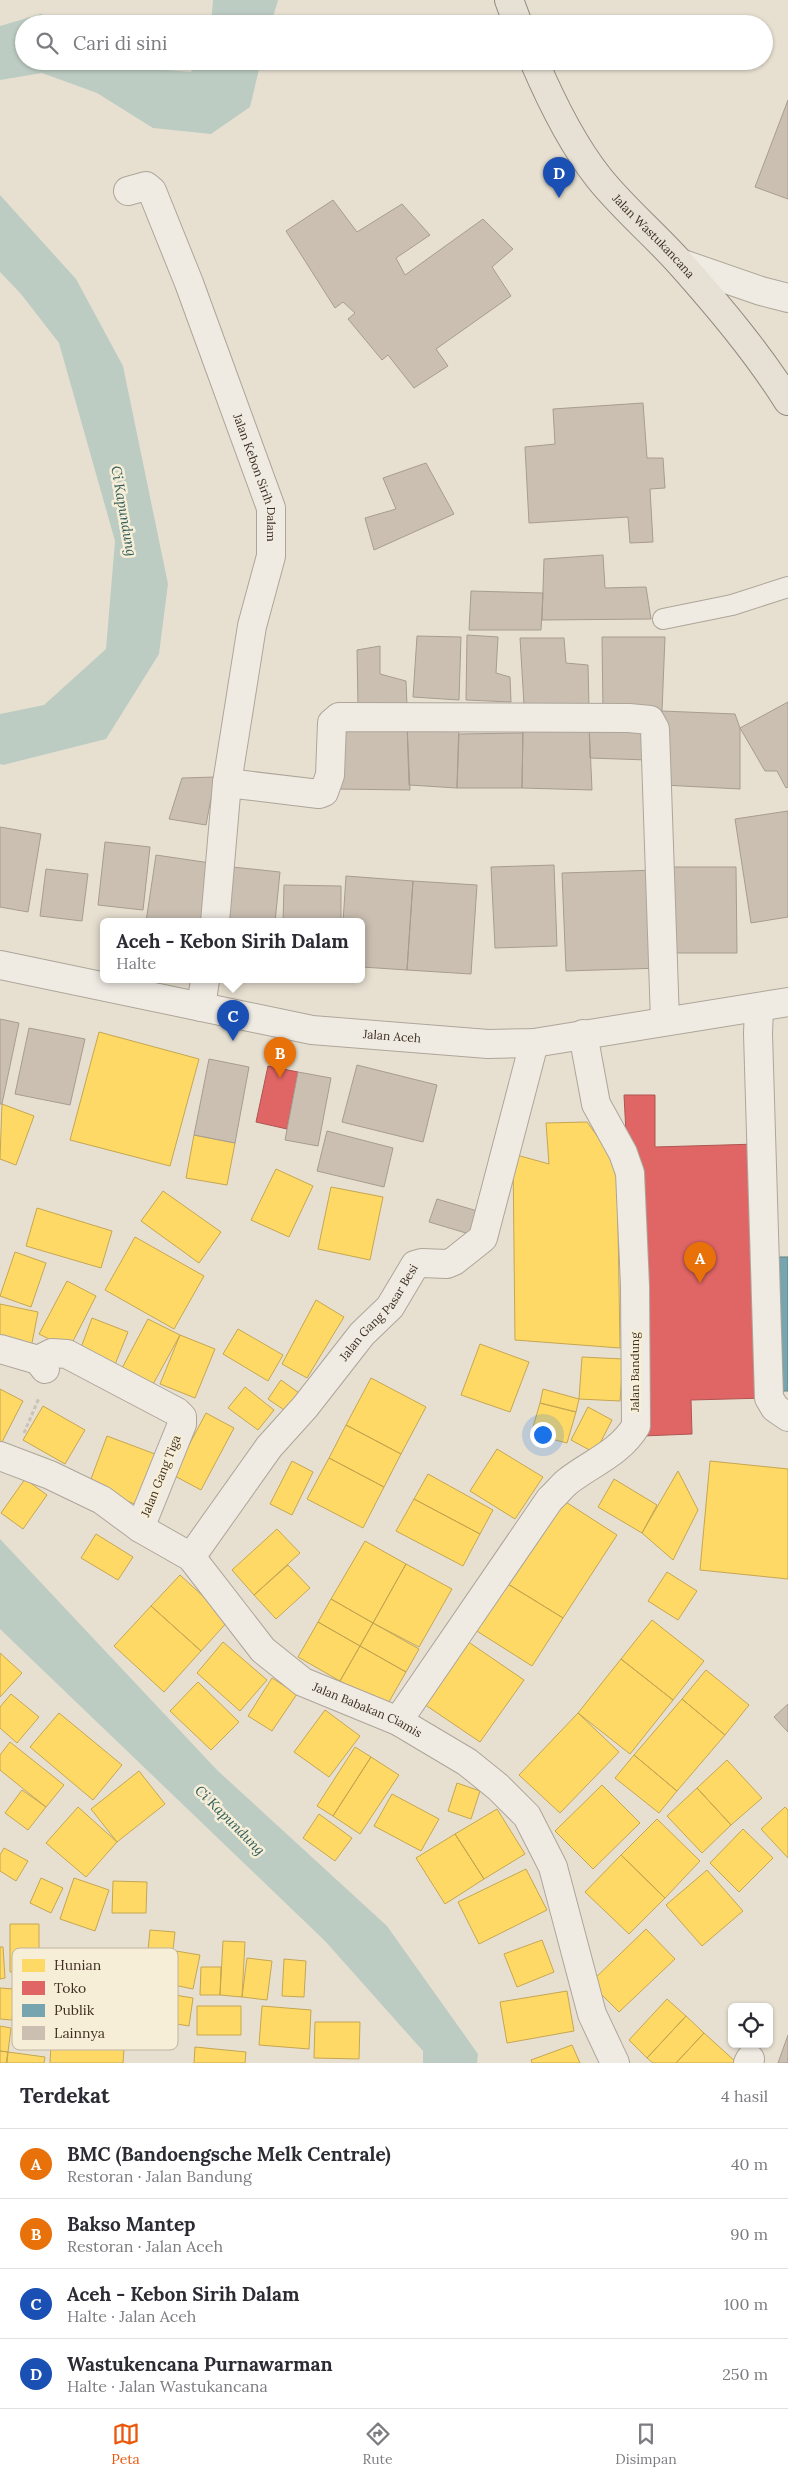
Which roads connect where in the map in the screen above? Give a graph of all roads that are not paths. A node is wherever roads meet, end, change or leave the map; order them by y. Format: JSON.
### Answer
{"nodes":[{"id":1,"x":509,"y":0,"type":"edge"},
{"id":2,"x":515,"y":15,"type":"edge"},
{"id":3,"x":539,"y":70,"type":"edge"},
{"id":4,"x":128,"y":191,"type":"dead end"},
{"id":5,"x":680,"y":263,"type":"junction"},
{"id":6,"x":788,"y":298,"type":"edge"},
{"id":7,"x":788,"y":401,"type":"edge"},
{"id":8,"x":788,"y":587,"type":"edge"},
{"id":9,"x":664,"y":619,"type":"dead end"},
{"id":10,"x":227,"y":783,"type":"junction"},
{"id":11,"x":216,"y":918,"type":"edge"},
{"id":12,"x":0,"y":965,"type":"edge"},
{"id":13,"x":205,"y":983,"type":"edge"},
{"id":14,"x":788,"y":1002,"type":"edge"},
{"id":15,"x":202,"y":1007,"type":"junction"},
{"id":16,"x":759,"y":1007,"type":"junction"},
{"id":17,"x":665,"y":1021,"type":"junction"},
{"id":18,"x":583,"y":1034,"type":"junction"},
{"id":19,"x":534,"y":1043,"type":"junction"},
{"id":20,"x":0,"y":1349,"type":"edge"},
{"id":21,"x":788,"y":1417,"type":"edge"},
{"id":22,"x":7,"y":1458,"type":"edge"},
{"id":23,"x":140,"y":1528,"type":"junction"},
{"id":24,"x":190,"y":1557,"type":"junction"},
{"id":25,"x":398,"y":1721,"type":"junction"},
{"id":26,"x":615,"y":2063,"type":"edge"}],
"edges":[{"from":1,"to":2,"type":"main road"},
{"from":3,"to":5,"type":"main road","name":"Jalan Wastukancana"},
{"from":4,"to":10,"type":"street","name":"Jalan Kebon Sirih Dalam"},
{"from":5,"to":6,"type":"street"},
{"from":5,"to":7,"type":"main road","name":"Jalan Wastukancana"},
{"from":8,"to":9,"type":"lane"},
{"from":10,"to":11,"type":"street","name":"Jalan Kebon Sirih Dalam"},
{"from":10,"to":17,"type":"street"},
{"from":12,"to":15,"type":"street","name":"Jalan Aceh"},
{"from":13,"to":15,"type":"street"},
{"from":14,"to":16,"type":"street","name":"Jalan Aceh"},
{"from":15,"to":19,"type":"street","name":"Jalan Aceh"},
{"from":16,"to":17,"type":"street","name":"Jalan Aceh"},
{"from":16,"to":21,"type":"street"},
{"from":17,"to":18,"type":"street","name":"Jalan Aceh"},
{"from":18,"to":19,"type":"street","name":"Jalan Aceh"},
{"from":18,"to":25,"type":"street","name":"Jalan Bandung"},
{"from":19,"to":24,"type":"street","name":"Jalan Gang Pasar Besi"},
{"from":20,"to":23,"type":"street","name":"Jalan Gang Tiga"},
{"from":22,"to":23,"type":"street","name":"Jalan Babakan Ciamis"},
{"from":23,"to":24,"type":"street","name":"Jalan Babakan Ciamis"},
{"from":24,"to":25,"type":"street","name":"Jalan Babakan Ciamis"},
{"from":25,"to":26,"type":"street","name":"Jalan Babakan Ciamis"}]}
